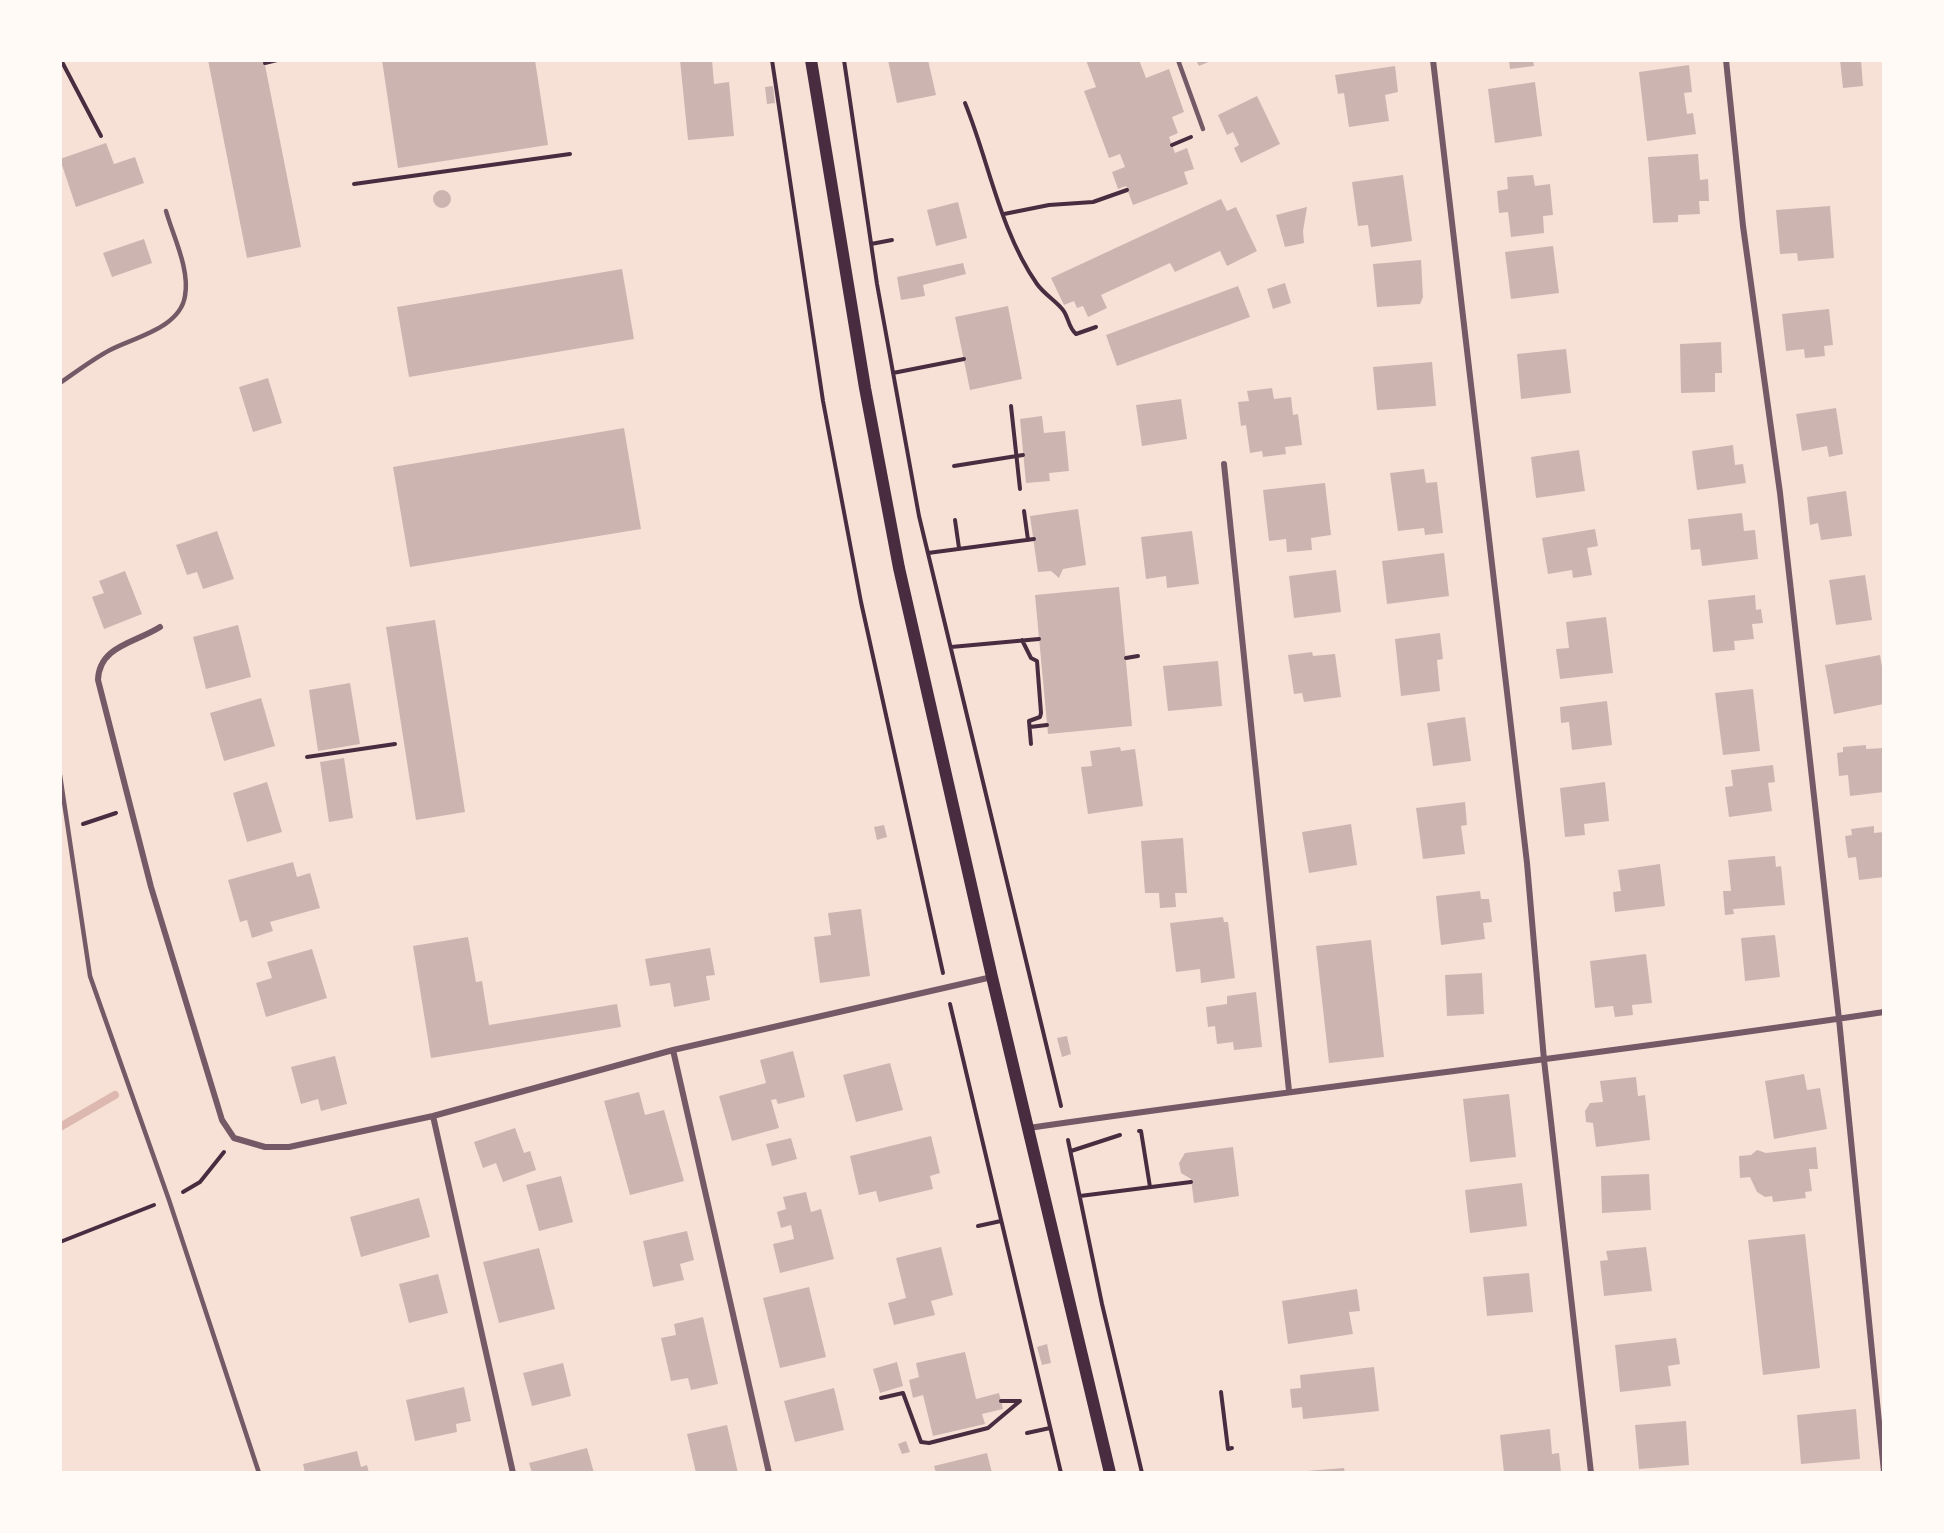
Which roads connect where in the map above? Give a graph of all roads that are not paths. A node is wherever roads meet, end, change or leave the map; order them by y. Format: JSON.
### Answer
{"nodes":[{"id":1,"x":811,"y":60,"type":"edge"},
{"id":2,"x":1178,"y":60,"type":"edge"},
{"id":3,"x":1433,"y":60,"type":"edge"},
{"id":4,"x":1726,"y":60,"type":"edge"},
{"id":5,"x":1203,"y":129,"type":"dead end"},
{"id":6,"x":166,"y":211,"type":"dead end"},
{"id":7,"x":60,"y":382,"type":"edge"},
{"id":8,"x":1224,"y":464,"type":"dead end"},
{"id":9,"x":160,"y":627,"type":"dead end"},
{"id":10,"x":60,"y":775,"type":"edge"},
{"id":11,"x":992,"y":977,"type":"junction"},
{"id":12,"x":1884,"y":1012,"type":"edge"},
{"id":13,"x":1839,"y":1019,"type":"junction"},
{"id":14,"x":673,"y":1050,"type":"junction"},
{"id":15,"x":1544,"y":1060,"type":"junction"},
{"id":16,"x":1289,"y":1091,"type":"junction"},
{"id":17,"x":433,"y":1116,"type":"junction"},
{"id":18,"x":1029,"y":1128,"type":"junction"},
{"id":19,"x":1884,"y":1472,"type":"edge"},
{"id":20,"x":259,"y":1473,"type":"edge"},
{"id":21,"x":513,"y":1473,"type":"edge"},
{"id":22,"x":769,"y":1473,"type":"edge"},
{"id":23,"x":1110,"y":1473,"type":"edge"},
{"id":24,"x":1591,"y":1473,"type":"edge"}],
"edges":[{"from":1,"to":11,"type":"main road"},
{"from":2,"to":5,"type":"lane"},
{"from":3,"to":15,"type":"street"},
{"from":4,"to":13,"type":"street"},
{"from":6,"to":7,"type":"lane"},
{"from":8,"to":16,"type":"street"},
{"from":9,"to":17,"type":"street"},
{"from":10,"to":20,"type":"lane"},
{"from":11,"to":14,"type":"street"},
{"from":11,"to":18,"type":"main road"},
{"from":12,"to":13,"type":"street"},
{"from":13,"to":15,"type":"street"},
{"from":13,"to":19,"type":"street"},
{"from":14,"to":17,"type":"street"},
{"from":14,"to":22,"type":"street"},
{"from":15,"to":16,"type":"street"},
{"from":15,"to":24,"type":"street"},
{"from":16,"to":18,"type":"street"},
{"from":17,"to":21,"type":"street"},
{"from":18,"to":23,"type":"main road"}]}
